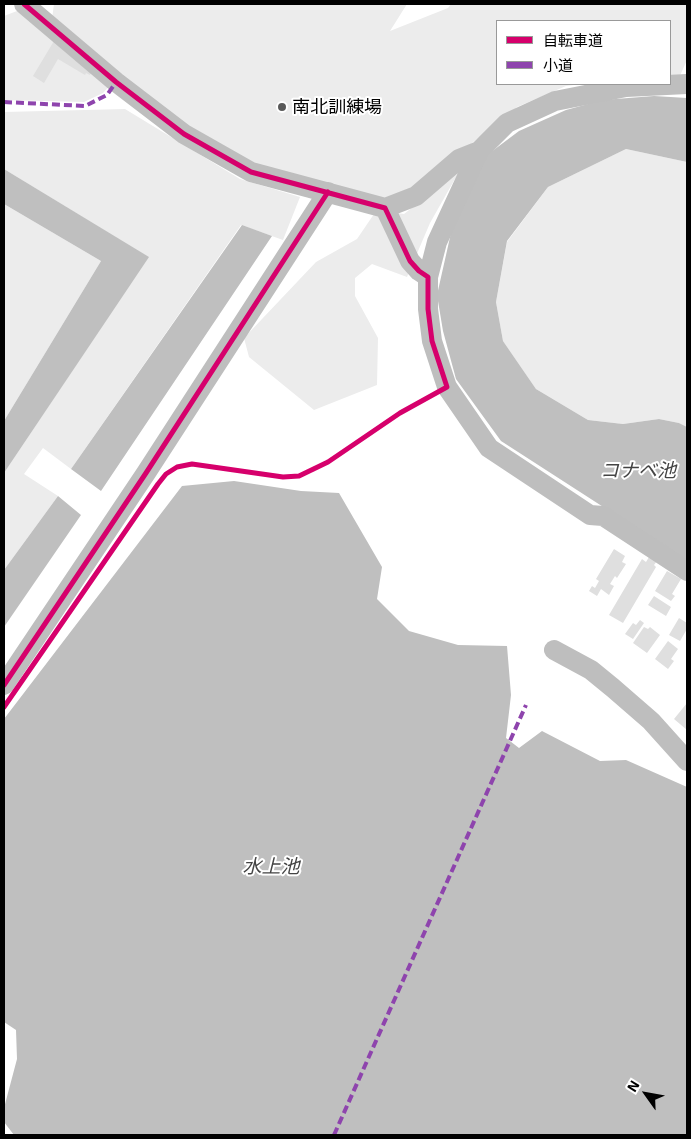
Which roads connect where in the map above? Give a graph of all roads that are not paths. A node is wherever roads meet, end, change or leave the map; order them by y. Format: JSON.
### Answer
{"nodes":[{"id":1,"x":24,"y":4,"type":"edge"},
{"id":2,"x":687,"y":84,"type":"edge"},
{"id":3,"x":667,"y":85,"type":"edge"},
{"id":4,"x":671,"y":85,"type":"edge"},
{"id":5,"x":479,"y":150,"type":"junction"},
{"id":6,"x":328,"y":192,"type":"junction"},
{"id":7,"x":386,"y":208,"type":"junction"},
{"id":8,"x":428,"y":277,"type":"junction"},
{"id":9,"x":687,"y":571,"type":"edge"},
{"id":10,"x":554,"y":650,"type":"dead end"},
{"id":11,"x":4,"y":685,"type":"edge"},
{"id":12,"x":687,"y":761,"type":"edge"}],
"edges":[{"from":1,"to":6,"type":"street"},
{"from":2,"to":4,"type":"street"},
{"from":3,"to":5,"type":"street"},
{"from":5,"to":7,"type":"street"},
{"from":5,"to":8,"type":"street"},
{"from":6,"to":7,"type":"street"},
{"from":6,"to":11,"type":"street"},
{"from":7,"to":8,"type":"street"},
{"from":8,"to":9,"type":"street"},
{"from":10,"to":12,"type":"street"}]}
